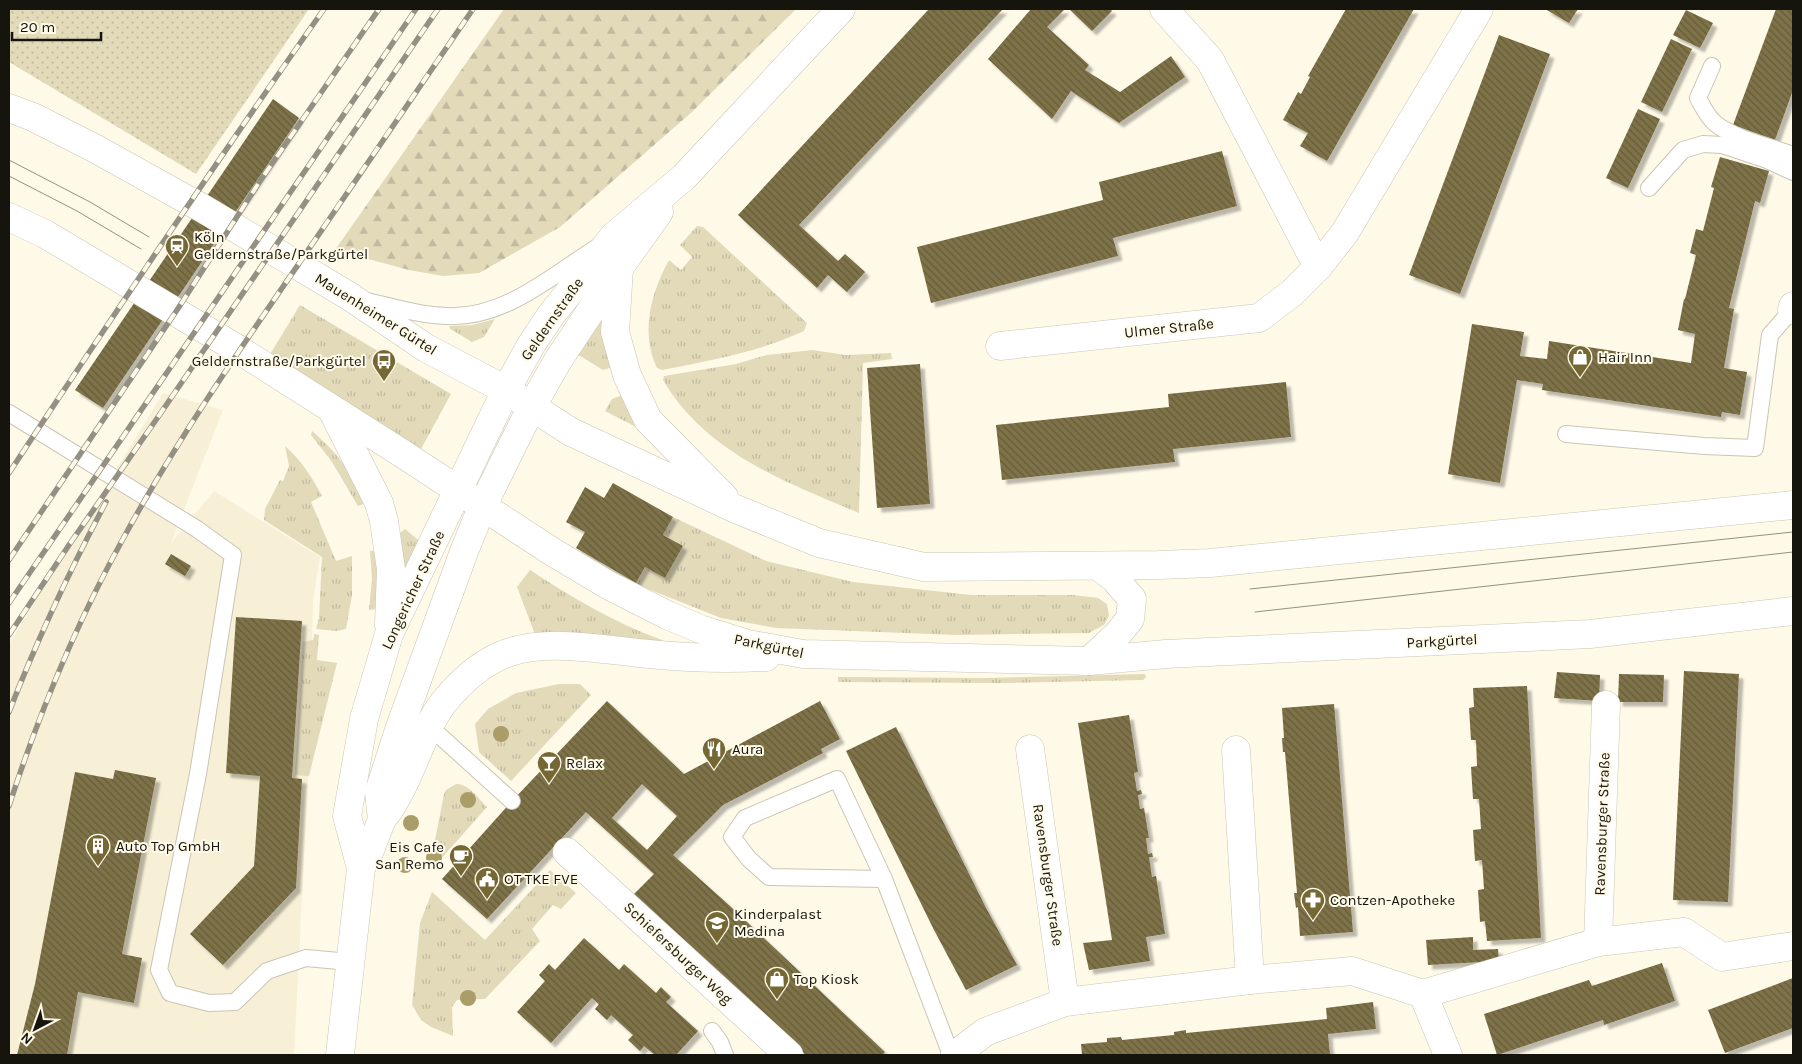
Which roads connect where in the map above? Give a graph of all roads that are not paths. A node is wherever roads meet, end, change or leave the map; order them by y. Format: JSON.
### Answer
{"nodes":[{"id":1,"x":841,"y":9,"type":"edge"},
{"id":2,"x":1164,"y":9,"type":"edge"},
{"id":3,"x":1479,"y":9,"type":"edge"},
{"id":4,"x":1712,"y":66,"type":"dead end"},
{"id":5,"x":9,"y":99,"type":"edge"},
{"id":6,"x":21,"y":113,"type":"edge"},
{"id":7,"x":1793,"y":155,"type":"edge"},
{"id":8,"x":1793,"y":172,"type":"edge"},
{"id":9,"x":684,"y":177,"type":"junction"},
{"id":10,"x":1649,"y":188,"type":"dead end"},
{"id":11,"x":9,"y":217,"type":"edge"},
{"id":12,"x":614,"y":236,"type":"junction"},
{"id":13,"x":1318,"y":267,"type":"junction"},
{"id":14,"x":619,"y":268,"type":"junction"},
{"id":15,"x":349,"y":296,"type":"junction"},
{"id":16,"x":1793,"y":308,"type":"edge"},
{"id":17,"x":1000,"y":346,"type":"dead end"},
{"id":18,"x":506,"y":390,"type":"junction"},
{"id":19,"x":532,"y":406,"type":"junction"},
{"id":20,"x":332,"y":409,"type":"junction"},
{"id":21,"x":9,"y":413,"type":"edge"},
{"id":22,"x":1566,"y":434,"type":"dead end"},
{"id":23,"x":459,"y":490,"type":"junction"},
{"id":24,"x":1793,"y":505,"type":"edge"},
{"id":25,"x":483,"y":506,"type":"junction"},
{"id":26,"x":736,"y":509,"type":"junction"},
{"id":27,"x":1098,"y":566,"type":"junction"},
{"id":28,"x":1793,"y":611,"type":"edge"},
{"id":29,"x":389,"y":634,"type":"junction"},
{"id":30,"x":803,"y":654,"type":"junction"},
{"id":31,"x":1089,"y":661,"type":"junction"},
{"id":32,"x":1606,"y":705,"type":"dead end"},
{"id":33,"x":429,"y":726,"type":"junction"},
{"id":34,"x":1030,"y":749,"type":"dead end"},
{"id":35,"x":1236,"y":750,"type":"dead end"},
{"id":36,"x":512,"y":801,"type":"dead end"},
{"id":37,"x":382,"y":819,"type":"junction"},
{"id":38,"x":562,"y":847,"type":"dead end"},
{"id":39,"x":361,"y":868,"type":"junction"},
{"id":40,"x":884,"y":879,"type":"junction"},
{"id":41,"x":1598,"y":942,"type":"junction"},
{"id":42,"x":1793,"y":946,"type":"edge"},
{"id":43,"x":350,"y":962,"type":"junction"},
{"id":44,"x":1250,"y":980,"type":"junction"},
{"id":45,"x":1423,"y":994,"type":"junction"},
{"id":46,"x":1065,"y":1002,"type":"junction"},
{"id":47,"x":712,"y":1031,"type":"dead end"},
{"id":48,"x":340,"y":1055,"type":"edge"},
{"id":49,"x":725,"y":1055,"type":"edge"},
{"id":50,"x":789,"y":1055,"type":"edge"},
{"id":51,"x":953,"y":1055,"type":"edge"},
{"id":52,"x":1448,"y":1055,"type":"edge"}],
"edges":[{"from":1,"to":9,"type":"main road","name":"Geldernstraße"},
{"from":2,"to":13,"type":"main road"},
{"from":3,"to":13,"type":"main road","name":"Ulmer Straße"},
{"from":4,"to":7,"type":"lane"},
{"from":5,"to":6,"type":"main road","name":"Mauenheimer Gürtel"},
{"from":6,"to":15,"type":"main road","name":"Mauenheimer Gürtel"},
{"from":8,"to":10,"type":"lane"},
{"from":9,"to":12,"type":"main road","name":"Geldernstraße"},
{"from":9,"to":14,"type":"main road","name":"Geldernstraße"},
{"from":11,"to":20,"type":"main road"},
{"from":12,"to":15,"type":"lane"},
{"from":12,"to":18,"type":"main road","name":"Geldernstraße"},
{"from":13,"to":17,"type":"main road","name":"Ulmer Straße"},
{"from":14,"to":19,"type":"main road","name":"Geldernstraße"},
{"from":14,"to":26,"type":"main road"},
{"from":15,"to":18,"type":"main road","name":"Mauenheimer Gürtel"},
{"from":16,"to":22,"type":"lane"},
{"from":18,"to":19,"type":"main road","name":"Mauenheimer Gürtel"},
{"from":18,"to":23,"type":"main road","name":"Geldernstraße"},
{"from":19,"to":25,"type":"main road","name":"Geldernstraße"},
{"from":19,"to":26,"type":"main road"},
{"from":20,"to":23,"type":"main road"},
{"from":20,"to":29,"type":"main road"},
{"from":21,"to":43,"type":"lane"},
{"from":23,"to":25,"type":"main road"},
{"from":23,"to":29,"type":"main road","name":"Longericher Straße"},
{"from":24,"to":27,"type":"main road"},
{"from":25,"to":30,"type":"main road","name":"Parkgürtel"},
{"from":25,"to":37,"type":"main road","name":"Longericher Straße"},
{"from":26,"to":27,"type":"main road"},
{"from":27,"to":31,"type":"main road"},
{"from":28,"to":31,"type":"main road","name":"Parkgürtel"},
{"from":29,"to":39,"type":"main road","name":"Longericher Straße"},
{"from":30,"to":31,"type":"main road","name":"Parkgürtel"},
{"from":30,"to":33,"type":"main road"},
{"from":32,"to":41,"type":"main road","name":"Ravensburger Straße"},
{"from":33,"to":36,"type":"lane"},
{"from":33,"to":37,"type":"main road"},
{"from":34,"to":46,"type":"main road","name":"Ravensburger Straße"},
{"from":35,"to":44,"type":"main road"},
{"from":37,"to":39,"type":"main road","name":"Longericher Straße"},
{"from":38,"to":50,"type":"main road","name":"Schiefersburger Weg"},
{"from":39,"to":43,"type":"main road","name":"Longericher Straße"},
{"from":40,"to":40,"type":"lane"},
{"from":40,"to":51,"type":"lane"},
{"from":41,"to":42,"type":"main road"},
{"from":41,"to":45,"type":"main road"},
{"from":43,"to":48,"type":"main road","name":"Longericher Straße"},
{"from":44,"to":45,"type":"main road"},
{"from":44,"to":46,"type":"main road"},
{"from":45,"to":52,"type":"main road"},
{"from":46,"to":51,"type":"main road"},
{"from":47,"to":49,"type":"lane"}]}
